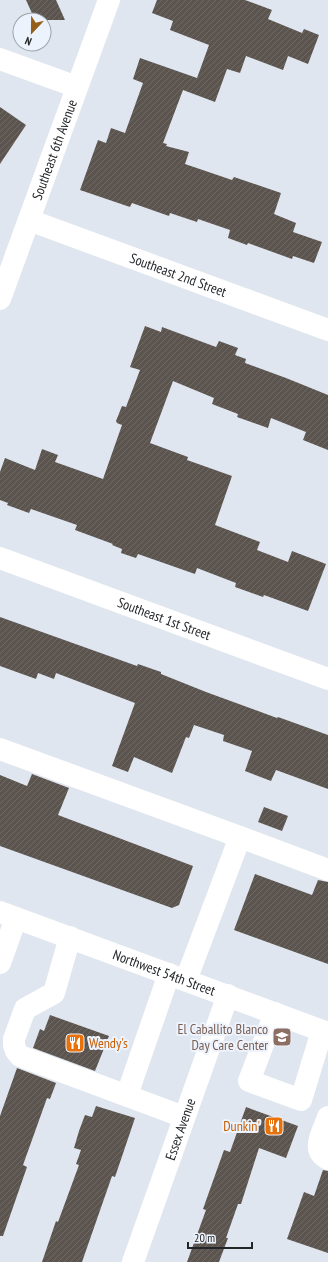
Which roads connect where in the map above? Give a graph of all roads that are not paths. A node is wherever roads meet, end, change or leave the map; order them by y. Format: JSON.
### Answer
{"nodes":[{"id":1,"x":109,"y":0,"type":"edge"},
{"id":2,"x":0,"y":59,"type":"edge"},
{"id":3,"x":77,"y":87,"type":"junction"},
{"id":4,"x":29,"y":220,"type":"junction"},
{"id":5,"x":0,"y":299,"type":"edge"},
{"id":6,"x":328,"y":330,"type":"edge"},
{"id":7,"x":0,"y":558,"type":"edge"},
{"id":8,"x":328,"y":679,"type":"edge"},
{"id":9,"x":0,"y":749,"type":"edge"},
{"id":10,"x":240,"y":837,"type":"junction"},
{"id":11,"x":328,"y":870,"type":"edge"},
{"id":12,"x":8,"y":915,"type":"edge"},
{"id":13,"x":70,"y":937,"type":"junction"},
{"id":14,"x":0,"y":963,"type":"edge"},
{"id":15,"x":178,"y":977,"type":"junction"},
{"id":16,"x":228,"y":995,"type":"junction"},
{"id":17,"x":274,"y":1013,"type":"junction"},
{"id":18,"x":325,"y":1032,"type":"edge"},
{"id":19,"x":127,"y":1095,"type":"junction"},
{"id":20,"x":184,"y":1117,"type":"junction"},
{"id":21,"x":328,"y":1117,"type":"edge"},
{"id":22,"x":328,"y":1159,"type":"edge"},
{"id":23,"x":132,"y":1262,"type":"edge"}],
"edges":[{"from":1,"to":3,"type":"street","name":"Southeast 6th Avenue"},
{"from":2,"to":3,"type":"street"},
{"from":3,"to":4,"type":"street","name":"Southeast 6th Avenue"},
{"from":4,"to":5,"type":"street","name":"Southeast 6th Avenue"},
{"from":4,"to":6,"type":"street","name":"Southeast 2nd Street"},
{"from":7,"to":8,"type":"street","name":"Southeast 1st Street"},
{"from":9,"to":10,"type":"street"},
{"from":10,"to":11,"type":"street"},
{"from":10,"to":15,"type":"street"},
{"from":12,"to":13,"type":"street","name":"Northwest 54th Street"},
{"from":12,"to":14,"type":"street"},
{"from":13,"to":15,"type":"street","name":"Northwest 54th Street"},
{"from":13,"to":19,"type":"street"},
{"from":15,"to":16,"type":"street","name":"Northwest 54th Street"},
{"from":15,"to":19,"type":"street"},
{"from":16,"to":17,"type":"street","name":"Northwest 54th Street"},
{"from":16,"to":20,"type":"street","name":"Essex Avenue"},
{"from":17,"to":18,"type":"street","name":"Northwest 54th Street"},
{"from":17,"to":18,"type":"street"},
{"from":19,"to":20,"type":"street"},
{"from":20,"to":23,"type":"street","name":"Essex Avenue"},
{"from":21,"to":22,"type":"street"}]}
